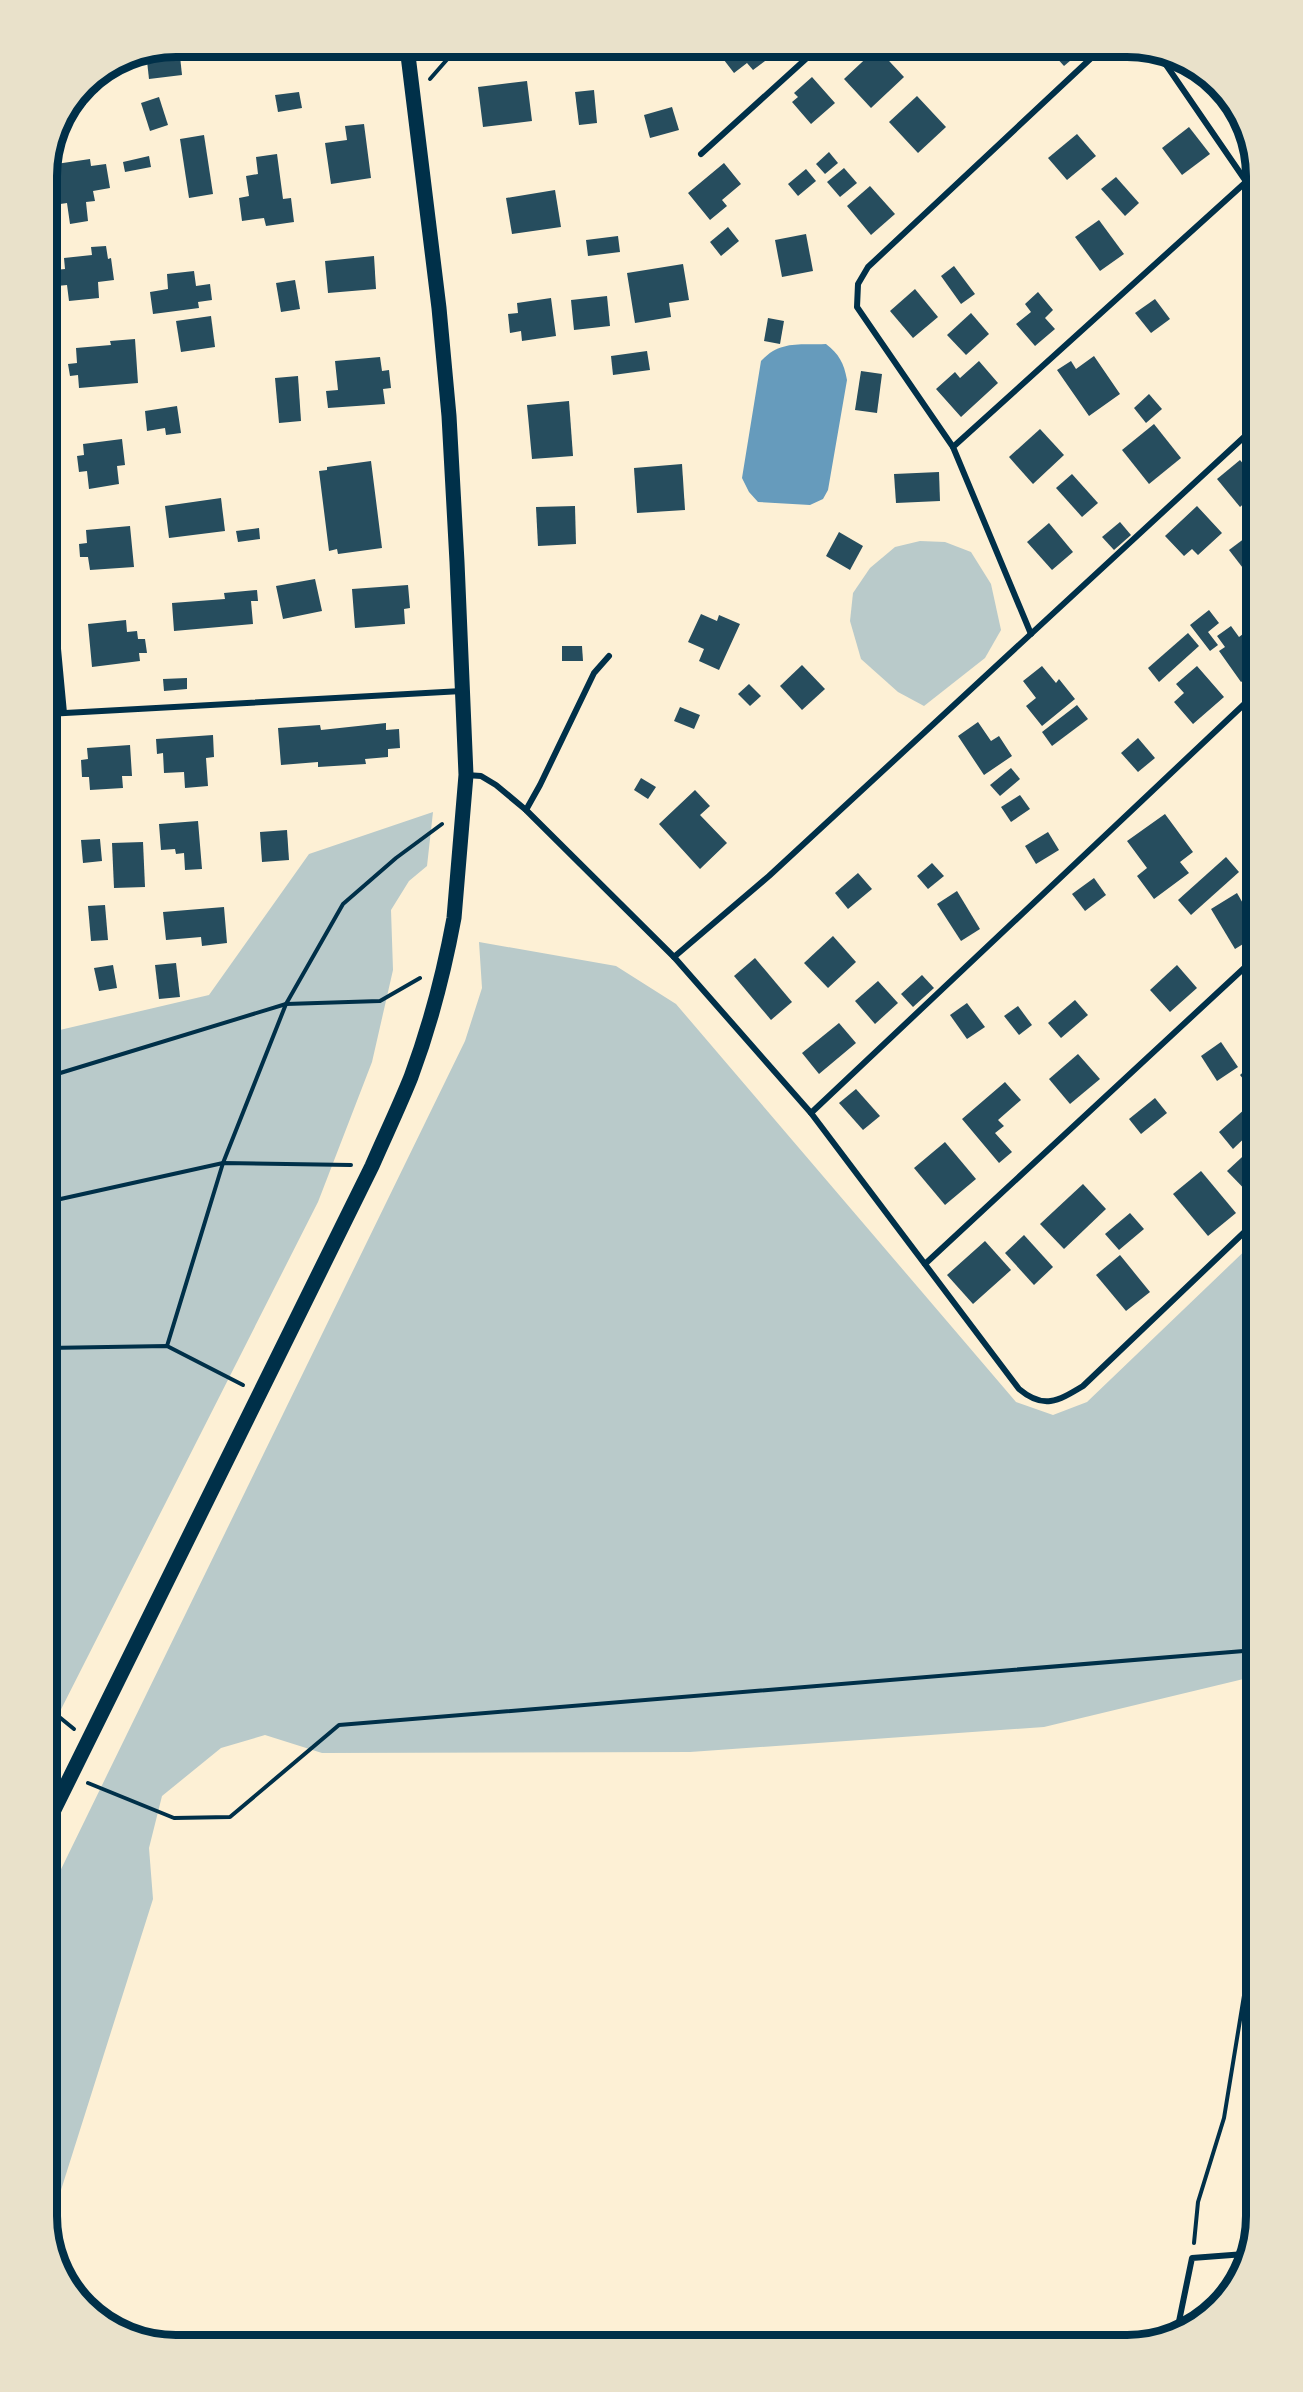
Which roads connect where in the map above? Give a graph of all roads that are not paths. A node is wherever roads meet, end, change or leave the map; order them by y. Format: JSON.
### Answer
{"nodes":[{"id":1,"x":408,"y":57,"type":"edge"},
{"id":2,"x":808,"y":57,"type":"edge"},
{"id":3,"x":1092,"y":57,"type":"edge"},
{"id":4,"x":1165,"y":63,"type":"edge"},
{"id":5,"x":701,"y":154,"type":"dead end"},
{"id":6,"x":1246,"y":180,"type":"edge"},
{"id":7,"x":1246,"y":182,"type":"edge"},
{"id":8,"x":1246,"y":436,"type":"edge"},
{"id":9,"x":953,"y":447,"type":"junction"},
{"id":10,"x":1031,"y":634,"type":"junction"},
{"id":11,"x":57,"y":638,"type":"edge"},
{"id":12,"x":609,"y":656,"type":"dead end"},
{"id":13,"x":464,"y":691,"type":"junction"},
{"id":14,"x":1246,"y":703,"type":"edge"},
{"id":15,"x":57,"y":713,"type":"edge"},
{"id":16,"x":64,"y":713,"type":"junction"},
{"id":17,"x":466,"y":775,"type":"junction"},
{"id":18,"x":526,"y":810,"type":"junction"},
{"id":19,"x":674,"y":957,"type":"junction"},
{"id":20,"x":1246,"y":967,"type":"edge"},
{"id":21,"x":810,"y":1113,"type":"junction"},
{"id":22,"x":1246,"y":1231,"type":"edge"},
{"id":23,"x":925,"y":1264,"type":"junction"},
{"id":24,"x":57,"y":1801,"type":"edge"},
{"id":25,"x":1240,"y":2254,"type":"edge"},
{"id":26,"x":1179,"y":2323,"type":"edge"}],
"edges":[{"from":1,"to":13,"type":"main road"},
{"from":2,"to":5,"type":"street"},
{"from":3,"to":9,"type":"street"},
{"from":4,"to":6,"type":"street"},
{"from":7,"to":9,"type":"street"},
{"from":8,"to":10,"type":"street"},
{"from":9,"to":10,"type":"street"},
{"from":10,"to":19,"type":"street"},
{"from":11,"to":16,"type":"street"},
{"from":12,"to":18,"type":"street"},
{"from":13,"to":16,"type":"street"},
{"from":13,"to":17,"type":"main road"},
{"from":14,"to":21,"type":"street"},
{"from":15,"to":16,"type":"street"},
{"from":17,"to":18,"type":"street"},
{"from":17,"to":24,"type":"main road"},
{"from":18,"to":19,"type":"street"},
{"from":19,"to":21,"type":"street"},
{"from":20,"to":23,"type":"street"},
{"from":21,"to":23,"type":"street"},
{"from":22,"to":23,"type":"street"},
{"from":25,"to":26,"type":"street"}]}
